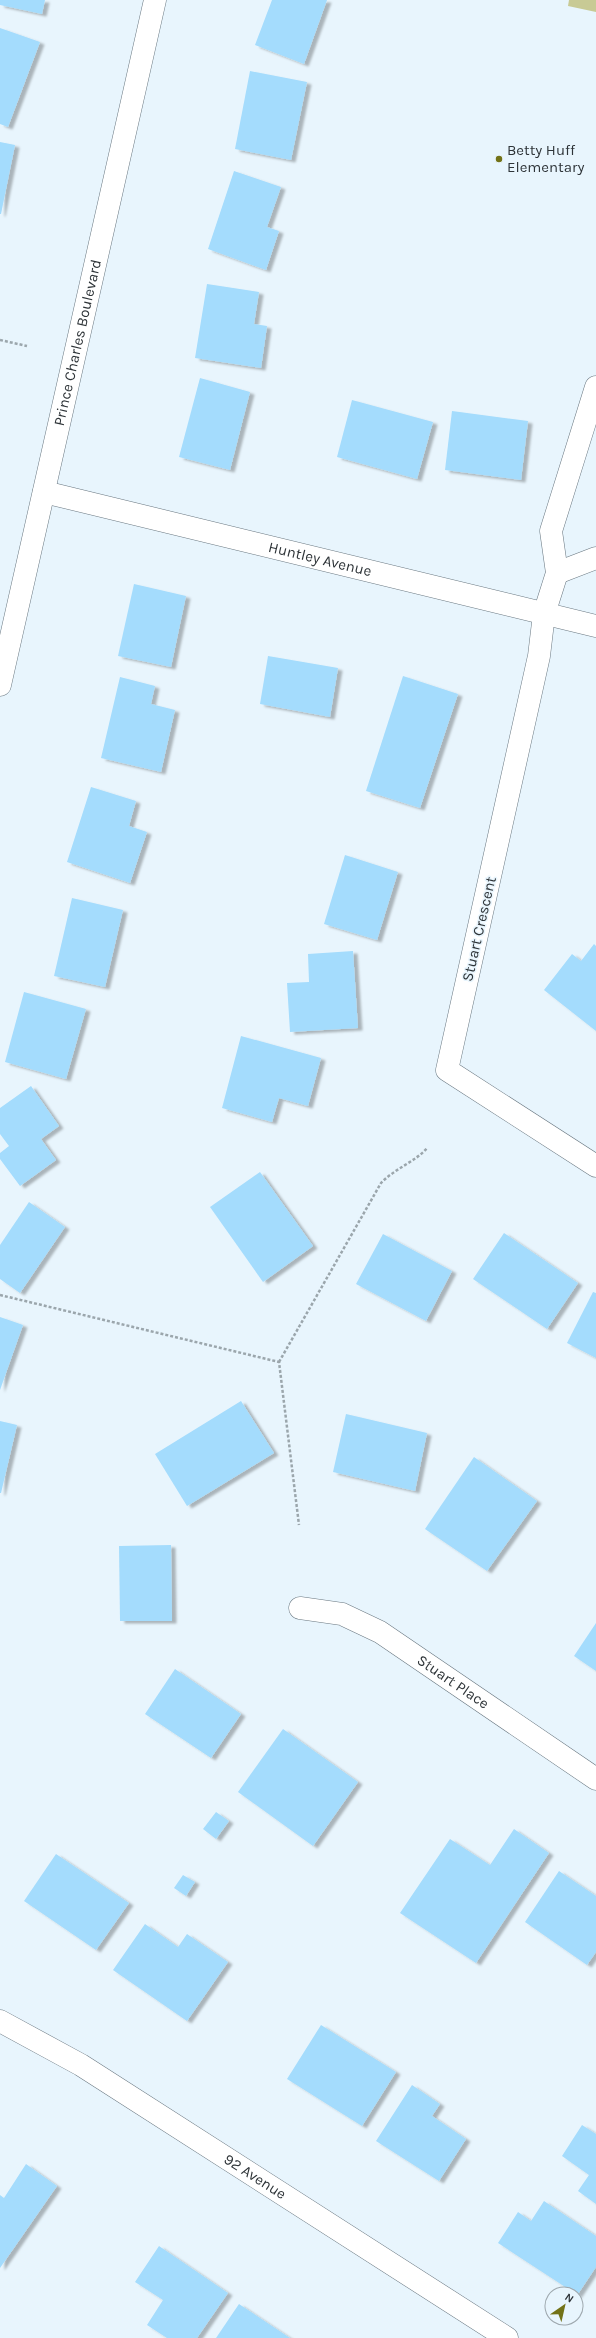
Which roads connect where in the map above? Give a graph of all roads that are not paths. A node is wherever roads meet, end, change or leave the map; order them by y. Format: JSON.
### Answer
{"nodes":[{"id":1,"x":155,"y":0,"type":"edge"},
{"id":2,"x":596,"y":387,"type":"edge"},
{"id":3,"x":44,"y":492,"type":"junction"},
{"id":4,"x":596,"y":558,"type":"edge"},
{"id":5,"x":557,"y":573,"type":"junction"},
{"id":6,"x":544,"y":614,"type":"junction"},
{"id":7,"x":596,"y":626,"type":"edge"},
{"id":8,"x":0,"y":686,"type":"edge"},
{"id":9,"x":596,"y":1166,"type":"edge"},
{"id":10,"x":300,"y":1608,"type":"dead end"},
{"id":11,"x":596,"y":1779,"type":"edge"},
{"id":12,"x":0,"y":2021,"type":"edge"},
{"id":13,"x":507,"y":2338,"type":"edge"}],
"edges":[{"from":1,"to":3,"type":"street","name":"Prince Charles Boulevard"},
{"from":2,"to":5,"type":"street"},
{"from":3,"to":6,"type":"street","name":"Huntley Avenue"},
{"from":3,"to":8,"type":"street","name":"Prince Charles Boulevard"},
{"from":4,"to":5,"type":"street"},
{"from":5,"to":6,"type":"street"},
{"from":6,"to":7,"type":"street","name":"Huntley Avenue"},
{"from":6,"to":9,"type":"street","name":"Stuart Crescent"},
{"from":10,"to":11,"type":"street","name":"Stuart Place"},
{"from":12,"to":13,"type":"street","name":"92 Avenue"}]}
